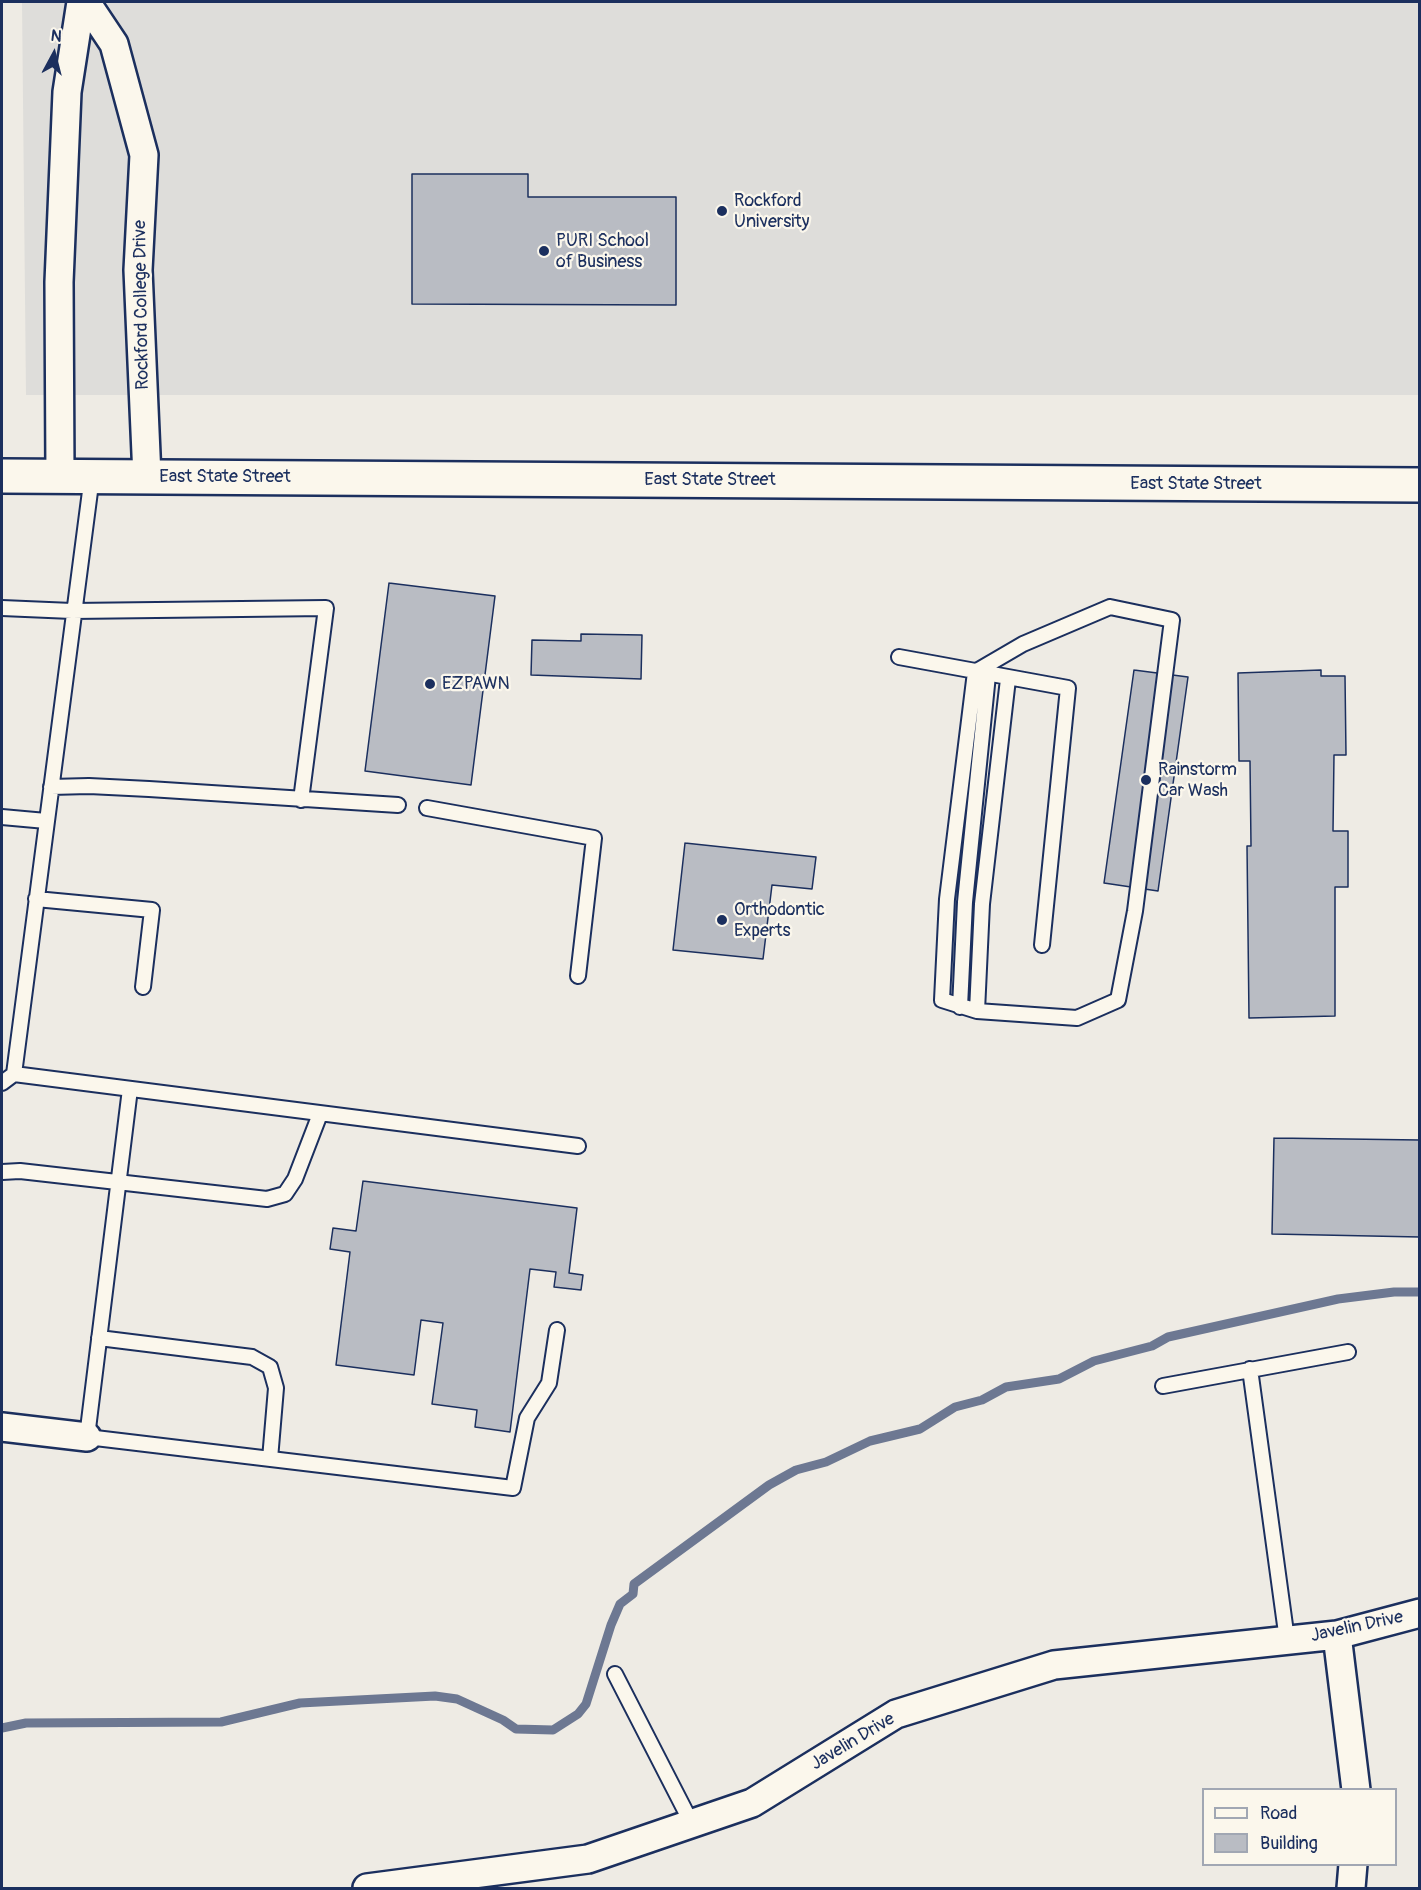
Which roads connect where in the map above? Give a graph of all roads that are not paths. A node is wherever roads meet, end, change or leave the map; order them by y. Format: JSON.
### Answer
{"nodes":[{"id":1,"x":83,"y":2,"type":"edge"},
{"id":2,"x":2,"y":476,"type":"edge"},
{"id":3,"x":76,"y":476,"type":"junction"},
{"id":4,"x":147,"y":477,"type":"junction"},
{"id":5,"x":1419,"y":485,"type":"edge"},
{"id":6,"x":2,"y":608,"type":"edge"},
{"id":7,"x":72,"y":611,"type":"junction"},
{"id":8,"x":899,"y":657,"type":"dead end"},
{"id":9,"x":981,"y":674,"type":"junction"},
{"id":10,"x":1008,"y":679,"type":"junction"},
{"id":11,"x":51,"y":787,"type":"junction"},
{"id":12,"x":302,"y":800,"type":"junction"},
{"id":13,"x":398,"y":805,"type":"dead end"},
{"id":14,"x":427,"y":808,"type":"dead end"},
{"id":15,"x":2,"y":817,"type":"edge"},
{"id":16,"x":46,"y":821,"type":"junction"},
{"id":17,"x":36,"y":899,"type":"junction"},
{"id":18,"x":1042,"y":945,"type":"dead end"},
{"id":19,"x":578,"y":976,"type":"dead end"},
{"id":20,"x":142,"y":987,"type":"dead end"},
{"id":21,"x":977,"y":1011,"type":"junction"},
{"id":22,"x":14,"y":1074,"type":"junction"},
{"id":23,"x":2,"y":1083,"type":"edge"},
{"id":24,"x":130,"y":1089,"type":"junction"},
{"id":25,"x":320,"y":1114,"type":"junction"},
{"id":26,"x":578,"y":1146,"type":"dead end"},
{"id":27,"x":2,"y":1172,"type":"edge"},
{"id":28,"x":119,"y":1181,"type":"junction"},
{"id":29,"x":556,"y":1330,"type":"dead end"},
{"id":30,"x":99,"y":1338,"type":"junction"},
{"id":31,"x":1348,"y":1352,"type":"dead end"},
{"id":32,"x":1250,"y":1369,"type":"junction"},
{"id":33,"x":1163,"y":1386,"type":"dead end"},
{"id":34,"x":2,"y":1427,"type":"edge"},
{"id":35,"x":87,"y":1437,"type":"junction"},
{"id":36,"x":270,"y":1459,"type":"junction"},
{"id":37,"x":1419,"y":1613,"type":"edge"},
{"id":38,"x":1337,"y":1635,"type":"junction"},
{"id":39,"x":1287,"y":1640,"type":"junction"},
{"id":40,"x":615,"y":1674,"type":"dead end"},
{"id":41,"x":1356,"y":1788,"type":"edge"},
{"id":42,"x":692,"y":1824,"type":"junction"},
{"id":43,"x":1353,"y":1866,"type":"edge"},
{"id":44,"x":367,"y":1888,"type":"edge"},
{"id":45,"x":1351,"y":1888,"type":"edge"}],
"edges":[{"from":1,"to":3,"type":"street","name":"Rockford College Drive"},
{"from":1,"to":4,"type":"street","name":"Rockford College Drive"},
{"from":2,"to":3,"type":"main road","name":"East State Street"},
{"from":3,"to":4,"type":"main road","name":"East State Street"},
{"from":3,"to":7,"type":"lane"},
{"from":4,"to":5,"type":"main road","name":"East State Street"},
{"from":6,"to":7,"type":"lane"},
{"from":7,"to":11,"type":"lane"},
{"from":7,"to":12,"type":"lane"},
{"from":8,"to":9,"type":"lane"},
{"from":9,"to":10,"type":"lane"},
{"from":9,"to":21,"type":"lane"},
{"from":9,"to":21,"type":"lane"},
{"from":10,"to":18,"type":"lane"},
{"from":10,"to":21,"type":"lane"},
{"from":11,"to":12,"type":"lane"},
{"from":11,"to":16,"type":"lane"},
{"from":12,"to":13,"type":"lane"},
{"from":14,"to":19,"type":"lane"},
{"from":15,"to":16,"type":"lane"},
{"from":16,"to":17,"type":"lane"},
{"from":17,"to":20,"type":"lane"},
{"from":17,"to":22,"type":"lane"},
{"from":22,"to":23,"type":"lane"},
{"from":22,"to":24,"type":"lane"},
{"from":24,"to":25,"type":"lane"},
{"from":24,"to":28,"type":"lane"},
{"from":25,"to":26,"type":"lane"},
{"from":25,"to":28,"type":"lane"},
{"from":27,"to":28,"type":"lane"},
{"from":28,"to":30,"type":"lane"},
{"from":29,"to":36,"type":"lane"},
{"from":30,"to":35,"type":"lane"},
{"from":30,"to":36,"type":"lane"},
{"from":31,"to":32,"type":"lane"},
{"from":32,"to":33,"type":"lane"},
{"from":32,"to":39,"type":"lane"},
{"from":34,"to":35,"type":"street"},
{"from":35,"to":36,"type":"lane"},
{"from":37,"to":38,"type":"street","name":"Javelin Drive"},
{"from":38,"to":39,"type":"street","name":"Javelin Drive"},
{"from":38,"to":41,"type":"street"},
{"from":39,"to":42,"type":"street","name":"Javelin Drive"},
{"from":40,"to":42,"type":"lane"},
{"from":42,"to":44,"type":"street","name":"Javelin Drive"},
{"from":43,"to":45,"type":"street"}]}
